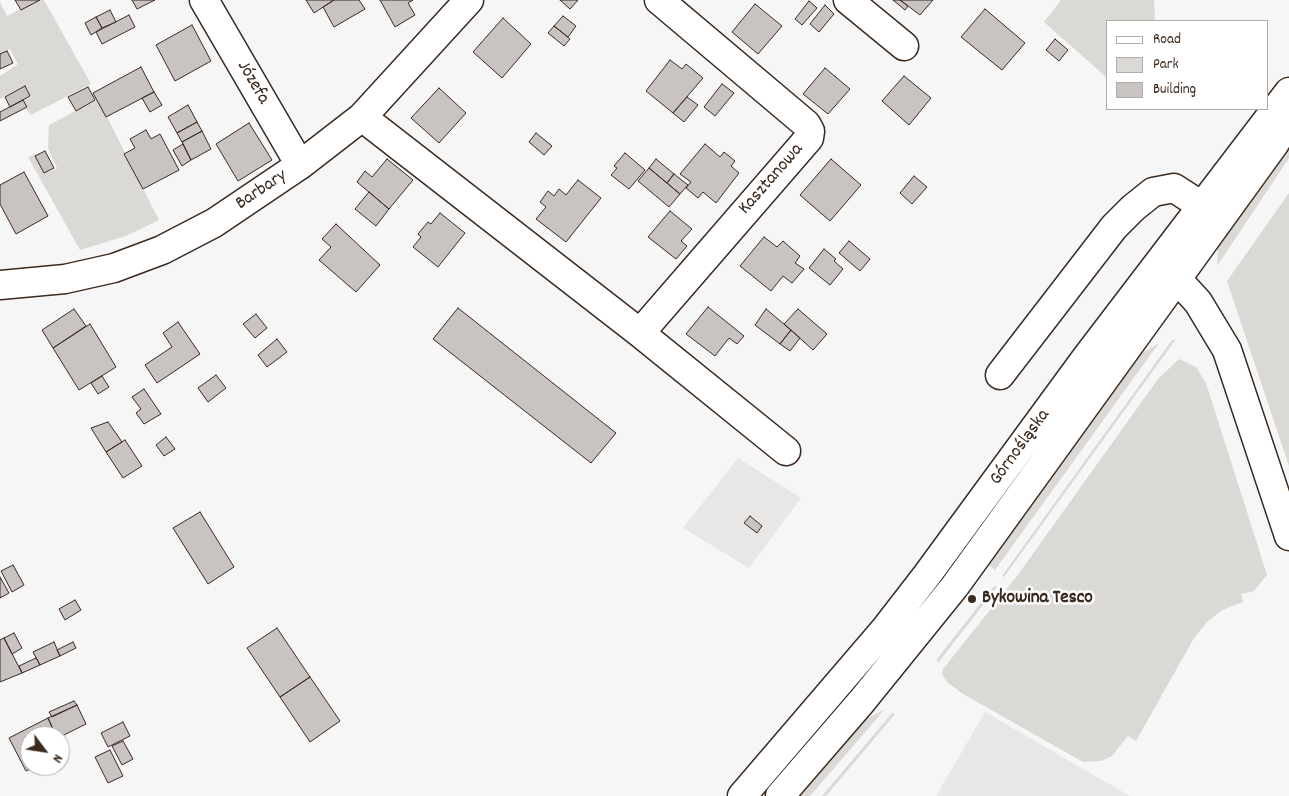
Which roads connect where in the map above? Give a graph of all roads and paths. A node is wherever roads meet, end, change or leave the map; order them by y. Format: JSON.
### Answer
{"nodes":[{"id":1,"x":204,"y":0,"type":"edge"},
{"id":2,"x":469,"y":0,"type":"edge"},
{"id":3,"x":659,"y":0,"type":"edge"},
{"id":4,"x":848,"y":0,"type":"edge"},
{"id":5,"x":904,"y":46,"type":"dead end"},
{"id":6,"x":1289,"y":92,"type":"edge"},
{"id":7,"x":362,"y":117,"type":"junction"},
{"id":8,"x":1289,"y":119,"type":"edge"},
{"id":9,"x":300,"y":165,"type":"junction"},
{"id":10,"x":1202,"y":206,"type":"junction"},
{"id":11,"x":1167,"y":270,"type":"junction"},
{"id":12,"x":0,"y":285,"type":"edge"},
{"id":13,"x":640,"y":333,"type":"junction"},
{"id":14,"x":1000,"y":375,"type":"dead end"},
{"id":15,"x":786,"y":451,"type":"dead end"},
{"id":16,"x":1289,"y":536,"type":"edge"},
{"id":17,"x":742,"y":796,"type":"edge"},
{"id":18,"x":780,"y":796,"type":"edge"}],
"edges":[{"from":1,"to":9,"type":"street","name":"Józefa"},
{"from":2,"to":7,"type":"street","name":"Barbary"},
{"from":3,"to":13,"type":"street","name":"Kasztanowa"},
{"from":4,"to":5,"type":"street"},
{"from":6,"to":10,"type":"street","name":"Górnośląska"},
{"from":7,"to":9,"type":"street","name":"Barbary"},
{"from":7,"to":13,"type":"street"},
{"from":8,"to":11,"type":"street","name":"Górnośląska"},
{"from":9,"to":12,"type":"street","name":"Barbary"},
{"from":10,"to":11,"type":"street","name":"Górnośląska"},
{"from":10,"to":14,"type":"street"},
{"from":11,"to":16,"type":"street"},
{"from":11,"to":17,"type":"street","name":"Górnośląska"},
{"from":11,"to":18,"type":"street","name":"Górnośląska"},
{"from":13,"to":15,"type":"street"}]}
